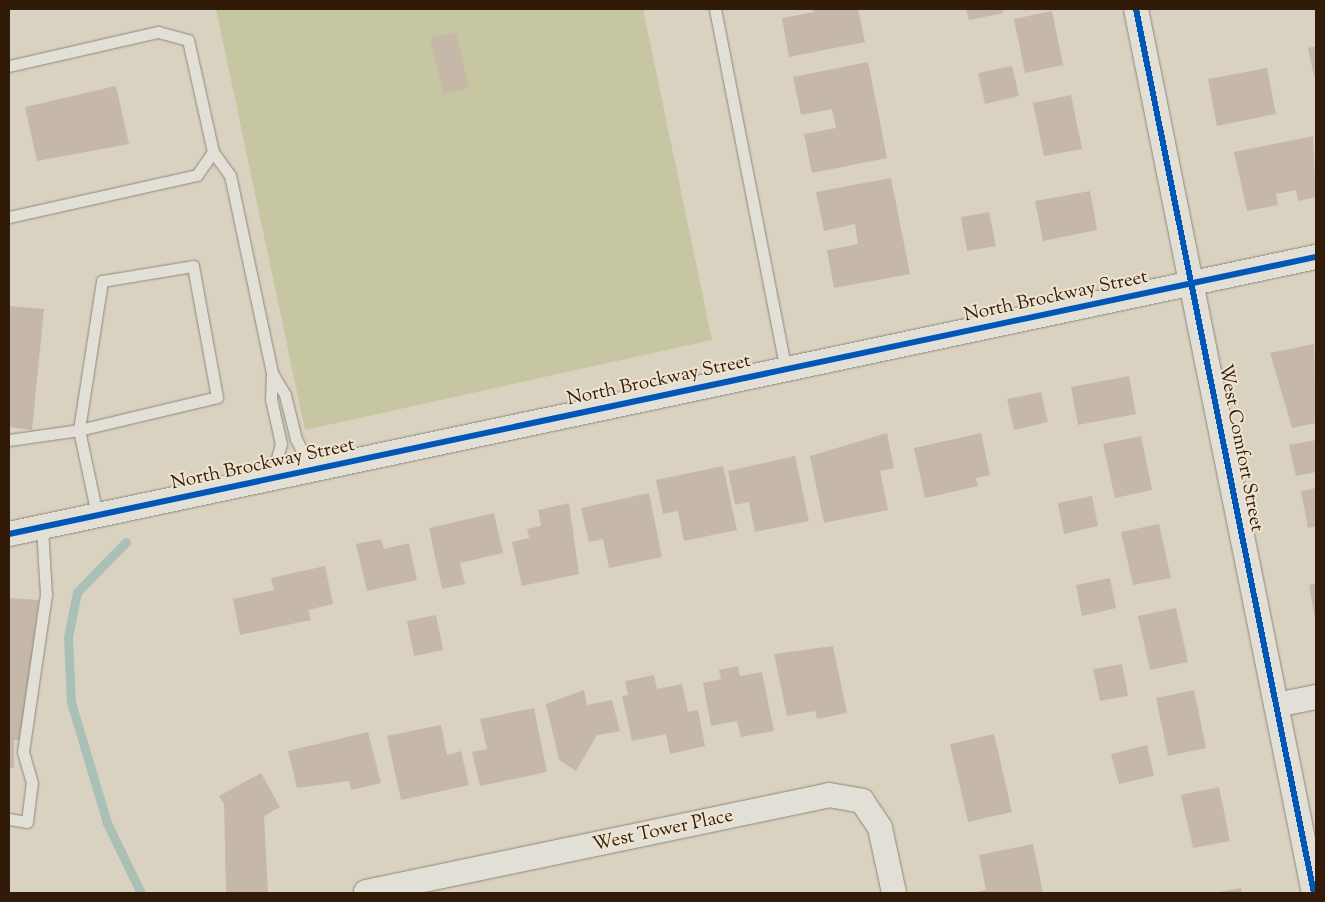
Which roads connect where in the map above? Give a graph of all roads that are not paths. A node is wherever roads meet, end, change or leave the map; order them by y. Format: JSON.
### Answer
{"nodes":[{"id":1,"x":715,"y":9,"type":"edge"},
{"id":2,"x":1136,"y":9,"type":"edge"},
{"id":3,"x":12,"y":65,"type":"edge"},
{"id":4,"x":214,"y":152,"type":"junction"},
{"id":5,"x":9,"y":217,"type":"edge"},
{"id":6,"x":1316,"y":257,"type":"edge"},
{"id":7,"x":1192,"y":284,"type":"junction"},
{"id":8,"x":786,"y":370,"type":"junction"},
{"id":9,"x":272,"y":374,"type":"junction"},
{"id":10,"x":79,"y":430,"type":"junction"},
{"id":11,"x":9,"y":440,"type":"edge"},
{"id":12,"x":312,"y":470,"type":"junction"},
{"id":13,"x":271,"y":479,"type":"junction"},
{"id":14,"x":97,"y":515,"type":"junction"},
{"id":15,"x":42,"y":527,"type":"junction"},
{"id":16,"x":9,"y":534,"type":"edge"},
{"id":17,"x":1316,"y":697,"type":"edge"},
{"id":18,"x":1276,"y":705,"type":"junction"},
{"id":19,"x":9,"y":820,"type":"edge"},
{"id":20,"x":366,"y":892,"type":"dead end"},
{"id":21,"x":894,"y":893,"type":"edge"},
{"id":22,"x":1314,"y":893,"type":"edge"}],
"edges":[{"from":1,"to":8,"type":"lane"},
{"from":2,"to":7,"type":"street","name":"West Comfort Street"},
{"from":3,"to":4,"type":"lane"},
{"from":4,"to":5,"type":"lane"},
{"from":4,"to":9,"type":"lane"},
{"from":6,"to":7,"type":"street","name":"North Brockway Street"},
{"from":7,"to":8,"type":"street","name":"North Brockway Street"},
{"from":7,"to":18,"type":"street","name":"West Comfort Street"},
{"from":8,"to":12,"type":"street","name":"North Brockway Street"},
{"from":9,"to":12,"type":"lane"},
{"from":9,"to":13,"type":"lane"},
{"from":10,"to":10,"type":"lane"},
{"from":10,"to":11,"type":"lane"},
{"from":10,"to":14,"type":"lane"},
{"from":12,"to":13,"type":"street","name":"North Brockway Street"},
{"from":13,"to":14,"type":"street","name":"North Brockway Street"},
{"from":14,"to":15,"type":"street","name":"North Brockway Street"},
{"from":15,"to":16,"type":"street","name":"North Brockway Street"},
{"from":15,"to":19,"type":"lane"},
{"from":17,"to":18,"type":"street"},
{"from":18,"to":22,"type":"street","name":"West Comfort Street"},
{"from":20,"to":21,"type":"street","name":"West Tower Place"}]}
